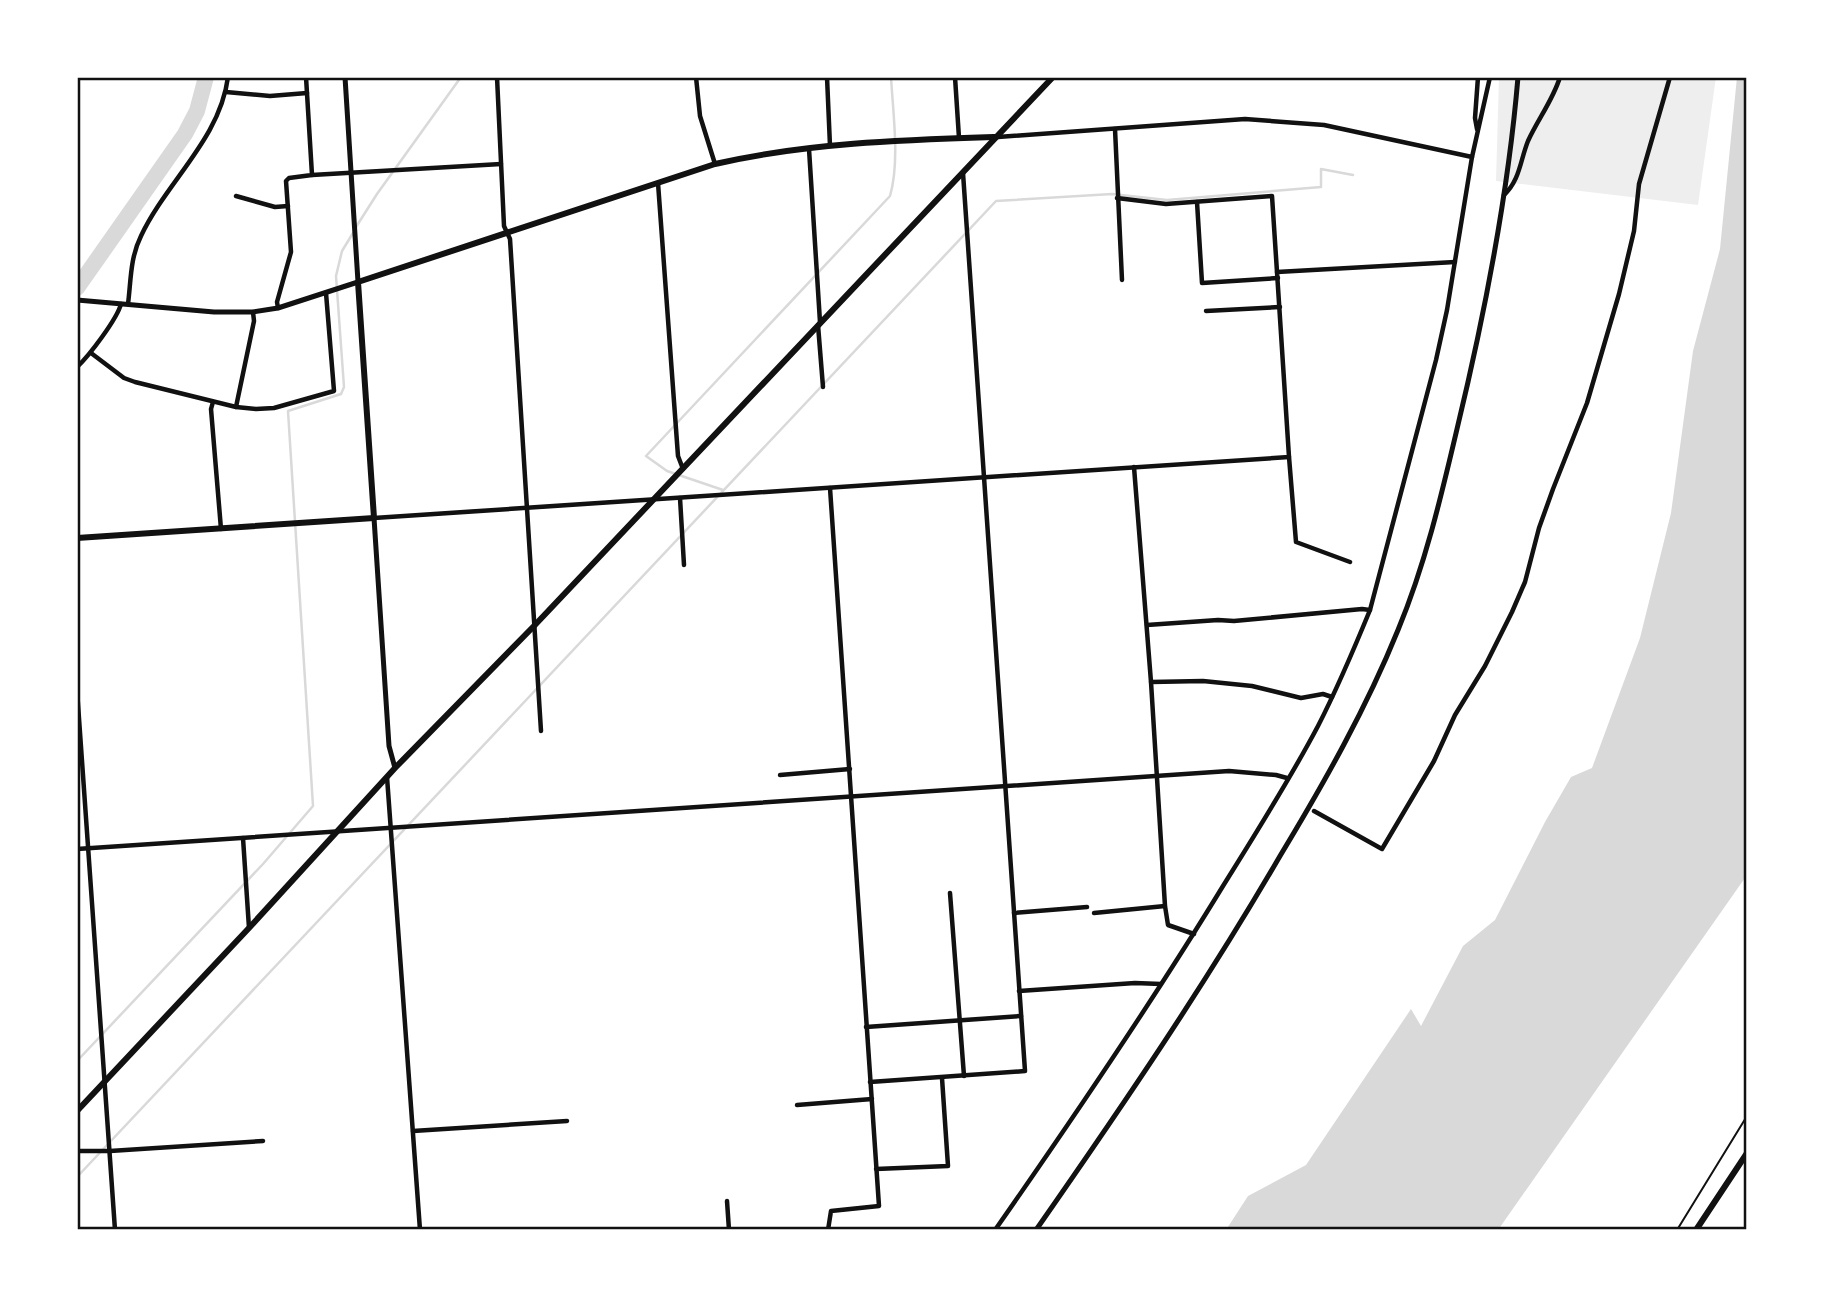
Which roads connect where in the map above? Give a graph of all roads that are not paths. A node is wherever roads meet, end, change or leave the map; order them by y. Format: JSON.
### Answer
{"nodes":[{"id":1,"x":228,"y":77,"type":"edge"},
{"id":2,"x":306,"y":77,"type":"edge"},
{"id":3,"x":345,"y":77,"type":"edge"},
{"id":4,"x":496,"y":77,"type":"edge"},
{"id":5,"x":696,"y":77,"type":"edge"},
{"id":6,"x":827,"y":77,"type":"edge"},
{"id":7,"x":954,"y":77,"type":"edge"},
{"id":8,"x":1052,"y":77,"type":"edge"},
{"id":9,"x":1478,"y":77,"type":"edge"},
{"id":10,"x":1490,"y":77,"type":"edge"},
{"id":11,"x":1518,"y":77,"type":"edge"},
{"id":12,"x":1560,"y":77,"type":"edge"},
{"id":13,"x":1670,"y":77,"type":"edge"},
{"id":14,"x":226,"y":92,"type":"junction"},
{"id":15,"x":307,"y":93,"type":"junction"},
{"id":16,"x":1115,"y":129,"type":"junction"},
{"id":17,"x":1477,"y":134,"type":"junction"},
{"id":18,"x":995,"y":137,"type":"junction"},
{"id":19,"x":959,"y":138,"type":"junction"},
{"id":20,"x":830,"y":146,"type":"junction"},
{"id":21,"x":809,"y":149,"type":"junction"},
{"id":22,"x":1472,"y":157,"type":"junction"},
{"id":23,"x":501,"y":164,"type":"junction"},
{"id":24,"x":715,"y":164,"type":"junction"},
{"id":25,"x":963,"y":171,"type":"junction"},
{"id":26,"x":352,"y":174,"type":"junction"},
{"id":27,"x":312,"y":175,"type":"junction"},
{"id":28,"x":658,"y":183,"type":"junction"},
{"id":29,"x":236,"y":195,"type":"dead end"},
{"id":30,"x":1503,"y":196,"type":"junction"},
{"id":31,"x":1117,"y":198,"type":"junction"},
{"id":32,"x":1197,"y":202,"type":"junction"},
{"id":33,"x":288,"y":206,"type":"junction"},
{"id":34,"x":507,"y":232,"type":"junction"},
{"id":35,"x":1455,"y":262,"type":"junction"},
{"id":36,"x":1277,"y":275,"type":"junction"},
{"id":37,"x":1122,"y":280,"type":"dead end"},
{"id":38,"x":358,"y":282,"type":"junction"},
{"id":39,"x":326,"y":293,"type":"junction"},
{"id":40,"x":78,"y":300,"type":"edge"},
{"id":41,"x":125,"y":304,"type":"junction"},
{"id":42,"x":1280,"y":307,"type":"junction"},
{"id":43,"x":278,"y":308,"type":"junction"},
{"id":44,"x":1206,"y":311,"type":"dead end"},
{"id":45,"x":253,"y":312,"type":"junction"},
{"id":46,"x":819,"y":323,"type":"junction"},
{"id":47,"x":91,"y":353,"type":"junction"},
{"id":48,"x":77,"y":367,"type":"edge"},
{"id":49,"x":823,"y":387,"type":"dead end"},
{"id":50,"x":213,"y":402,"type":"junction"},
{"id":51,"x":236,"y":407,"type":"junction"},
{"id":52,"x":1289,"y":457,"type":"junction"},
{"id":53,"x":1134,"y":467,"type":"junction"},
{"id":54,"x":683,"y":469,"type":"junction"},
{"id":55,"x":984,"y":478,"type":"junction"},
{"id":56,"x":830,"y":488,"type":"junction"},
{"id":57,"x":680,"y":498,"type":"junction"},
{"id":58,"x":653,"y":500,"type":"junction"},
{"id":59,"x":528,"y":509,"type":"junction"},
{"id":60,"x":374,"y":518,"type":"junction"},
{"id":61,"x":221,"y":528,"type":"junction"},
{"id":62,"x":77,"y":538,"type":"edge"},
{"id":63,"x":1350,"y":562,"type":"dead end"},
{"id":64,"x":684,"y":565,"type":"dead end"},
{"id":65,"x":1370,"y":610,"type":"junction"},
{"id":66,"x":1147,"y":625,"type":"junction"},
{"id":67,"x":534,"y":626,"type":"junction"},
{"id":68,"x":1151,"y":682,"type":"junction"},
{"id":69,"x":77,"y":690,"type":"edge"},
{"id":70,"x":1332,"y":697,"type":"junction"},
{"id":71,"x":541,"y":731,"type":"dead end"},
{"id":72,"x":395,"y":768,"type":"junction"},
{"id":73,"x":850,"y":769,"type":"junction"},
{"id":74,"x":780,"y":775,"type":"dead end"},
{"id":75,"x":387,"y":777,"type":"junction"},
{"id":76,"x":1157,"y":777,"type":"junction"},
{"id":77,"x":1287,"y":779,"type":"junction"},
{"id":78,"x":1004,"y":787,"type":"junction"},
{"id":79,"x":851,"y":796,"type":"junction"},
{"id":80,"x":1314,"y":811,"type":"dead end"},
{"id":81,"x":392,"y":828,"type":"junction"},
{"id":82,"x":338,"y":831,"type":"junction"},
{"id":83,"x":243,"y":838,"type":"junction"},
{"id":84,"x":88,"y":848,"type":"junction"},
{"id":85,"x":77,"y":849,"type":"edge"},
{"id":86,"x":950,"y":893,"type":"dead end"},
{"id":87,"x":1165,"y":906,"type":"junction"},
{"id":88,"x":1087,"y":907,"type":"dead end"},
{"id":89,"x":1014,"y":913,"type":"junction"},
{"id":90,"x":1094,"y":913,"type":"dead end"},
{"id":91,"x":249,"y":928,"type":"junction"},
{"id":92,"x":1194,"y":934,"type":"junction"},
{"id":93,"x":1161,"y":984,"type":"junction"},
{"id":94,"x":1020,"y":992,"type":"junction"},
{"id":95,"x":1021,"y":1016,"type":"junction"},
{"id":96,"x":958,"y":1020,"type":"junction"},
{"id":97,"x":866,"y":1027,"type":"junction"},
{"id":98,"x":964,"y":1076,"type":"junction"},
{"id":99,"x":942,"y":1078,"type":"junction"},
{"id":100,"x":870,"y":1082,"type":"junction"},
{"id":101,"x":103,"y":1084,"type":"junction"},
{"id":102,"x":872,"y":1099,"type":"junction"},
{"id":103,"x":797,"y":1105,"type":"dead end"},
{"id":104,"x":77,"y":1111,"type":"edge"},
{"id":105,"x":567,"y":1121,"type":"dead end"},
{"id":106,"x":413,"y":1131,"type":"junction"},
{"id":107,"x":263,"y":1141,"type":"dead end"},
{"id":108,"x":77,"y":1151,"type":"edge"},
{"id":109,"x":110,"y":1152,"type":"junction"},
{"id":110,"x":1747,"y":1153,"type":"edge"},
{"id":111,"x":876,"y":1169,"type":"junction"},
{"id":112,"x":727,"y":1201,"type":"dead end"},
{"id":113,"x":115,"y":1230,"type":"edge"},
{"id":114,"x":420,"y":1230,"type":"edge"},
{"id":115,"x":729,"y":1230,"type":"edge"},
{"id":116,"x":828,"y":1230,"type":"edge"},
{"id":117,"x":995,"y":1230,"type":"edge"},
{"id":118,"x":1036,"y":1230,"type":"edge"},
{"id":119,"x":1696,"y":1230,"type":"edge"}],
"edges":[{"from":1,"to":14,"type":"street"},
{"from":2,"to":15,"type":"street"},
{"from":3,"to":26,"type":"street"},
{"from":4,"to":23,"type":"street"},
{"from":5,"to":24,"type":"street"},
{"from":6,"to":20,"type":"street"},
{"from":7,"to":19,"type":"street"},
{"from":8,"to":18,"type":"main road"},
{"from":9,"to":17,"type":"street"},
{"from":10,"to":17,"type":"street"},
{"from":11,"to":30,"type":"street"},
{"from":12,"to":30,"type":"street"},
{"from":13,"to":80,"type":"street"},
{"from":14,"to":15,"type":"street"},
{"from":14,"to":41,"type":"street"},
{"from":15,"to":27,"type":"street"},
{"from":16,"to":18,"type":"street"},
{"from":16,"to":22,"type":"street"},
{"from":16,"to":31,"type":"street"},
{"from":17,"to":22,"type":"street"},
{"from":18,"to":19,"type":"main road"},
{"from":18,"to":25,"type":"main road"},
{"from":19,"to":20,"type":"main road"},
{"from":20,"to":21,"type":"main road"},
{"from":21,"to":24,"type":"main road"},
{"from":21,"to":46,"type":"street"},
{"from":22,"to":35,"type":"street"},
{"from":23,"to":26,"type":"street"},
{"from":23,"to":34,"type":"street"},
{"from":24,"to":28,"type":"main road"},
{"from":25,"to":46,"type":"main road"},
{"from":25,"to":55,"type":"street"},
{"from":26,"to":27,"type":"street"},
{"from":26,"to":38,"type":"street"},
{"from":27,"to":33,"type":"street"},
{"from":28,"to":34,"type":"main road"},
{"from":28,"to":54,"type":"street"},
{"from":29,"to":33,"type":"street"},
{"from":30,"to":118,"type":"street"},
{"from":31,"to":32,"type":"street"},
{"from":31,"to":37,"type":"street"},
{"from":32,"to":36,"type":"street"},
{"from":32,"to":36,"type":"street"},
{"from":33,"to":43,"type":"street"},
{"from":34,"to":38,"type":"main road"},
{"from":34,"to":59,"type":"street"},
{"from":35,"to":36,"type":"street"},
{"from":35,"to":65,"type":"street"},
{"from":36,"to":42,"type":"street"},
{"from":38,"to":39,"type":"street"},
{"from":38,"to":60,"type":"main road"},
{"from":39,"to":43,"type":"street"},
{"from":39,"to":51,"type":"street"},
{"from":40,"to":41,"type":"street"},
{"from":41,"to":45,"type":"street"},
{"from":41,"to":47,"type":"street"},
{"from":42,"to":44,"type":"street"},
{"from":42,"to":52,"type":"street"},
{"from":43,"to":45,"type":"street"},
{"from":45,"to":51,"type":"street"},
{"from":46,"to":49,"type":"street"},
{"from":46,"to":54,"type":"main road"},
{"from":47,"to":48,"type":"street"},
{"from":47,"to":50,"type":"street"},
{"from":50,"to":51,"type":"street"},
{"from":50,"to":61,"type":"street"},
{"from":52,"to":53,"type":"street"},
{"from":52,"to":63,"type":"street"},
{"from":53,"to":55,"type":"street"},
{"from":53,"to":66,"type":"street"},
{"from":54,"to":58,"type":"main road"},
{"from":55,"to":56,"type":"street"},
{"from":55,"to":78,"type":"street"},
{"from":56,"to":57,"type":"street"},
{"from":56,"to":73,"type":"street"},
{"from":57,"to":58,"type":"street"},
{"from":57,"to":64,"type":"street"},
{"from":58,"to":59,"type":"street"},
{"from":58,"to":67,"type":"main road"},
{"from":59,"to":60,"type":"street"},
{"from":59,"to":67,"type":"street"},
{"from":60,"to":61,"type":"main road"},
{"from":60,"to":72,"type":"street"},
{"from":61,"to":62,"type":"main road"},
{"from":65,"to":66,"type":"street"},
{"from":65,"to":70,"type":"street"},
{"from":66,"to":68,"type":"street"},
{"from":67,"to":71,"type":"street"},
{"from":67,"to":72,"type":"main road"},
{"from":68,"to":70,"type":"street"},
{"from":68,"to":76,"type":"street"},
{"from":69,"to":84,"type":"street"},
{"from":70,"to":77,"type":"street"},
{"from":72,"to":75,"type":"main road"},
{"from":73,"to":74,"type":"street"},
{"from":73,"to":79,"type":"street"},
{"from":75,"to":81,"type":"street"},
{"from":75,"to":82,"type":"main road"},
{"from":76,"to":77,"type":"street"},
{"from":76,"to":78,"type":"street"},
{"from":76,"to":87,"type":"street"},
{"from":77,"to":92,"type":"street"},
{"from":78,"to":79,"type":"street"},
{"from":78,"to":89,"type":"street"},
{"from":79,"to":81,"type":"street"},
{"from":79,"to":97,"type":"street"},
{"from":81,"to":82,"type":"street"},
{"from":81,"to":106,"type":"street"},
{"from":82,"to":83,"type":"street"},
{"from":82,"to":91,"type":"main road"},
{"from":83,"to":84,"type":"street"},
{"from":83,"to":91,"type":"street"},
{"from":84,"to":85,"type":"street"},
{"from":84,"to":101,"type":"street"},
{"from":86,"to":96,"type":"street"},
{"from":87,"to":90,"type":"street"},
{"from":87,"to":92,"type":"street"},
{"from":88,"to":89,"type":"street"},
{"from":89,"to":94,"type":"street"},
{"from":91,"to":101,"type":"main road"},
{"from":92,"to":93,"type":"street"},
{"from":93,"to":94,"type":"street"},
{"from":93,"to":117,"type":"street"},
{"from":94,"to":95,"type":"street"},
{"from":95,"to":96,"type":"street"},
{"from":95,"to":98,"type":"street"},
{"from":96,"to":97,"type":"street"},
{"from":96,"to":98,"type":"street"},
{"from":97,"to":100,"type":"street"},
{"from":98,"to":99,"type":"street"},
{"from":99,"to":100,"type":"street"},
{"from":99,"to":111,"type":"street"},
{"from":100,"to":102,"type":"street"},
{"from":101,"to":104,"type":"main road"},
{"from":101,"to":109,"type":"street"},
{"from":102,"to":103,"type":"street"},
{"from":102,"to":111,"type":"street"},
{"from":105,"to":106,"type":"street"},
{"from":106,"to":114,"type":"street"},
{"from":107,"to":109,"type":"street"},
{"from":108,"to":109,"type":"street"},
{"from":109,"to":113,"type":"street"},
{"from":110,"to":119,"type":"main road"},
{"from":111,"to":116,"type":"street"},
{"from":112,"to":115,"type":"street"}]}
